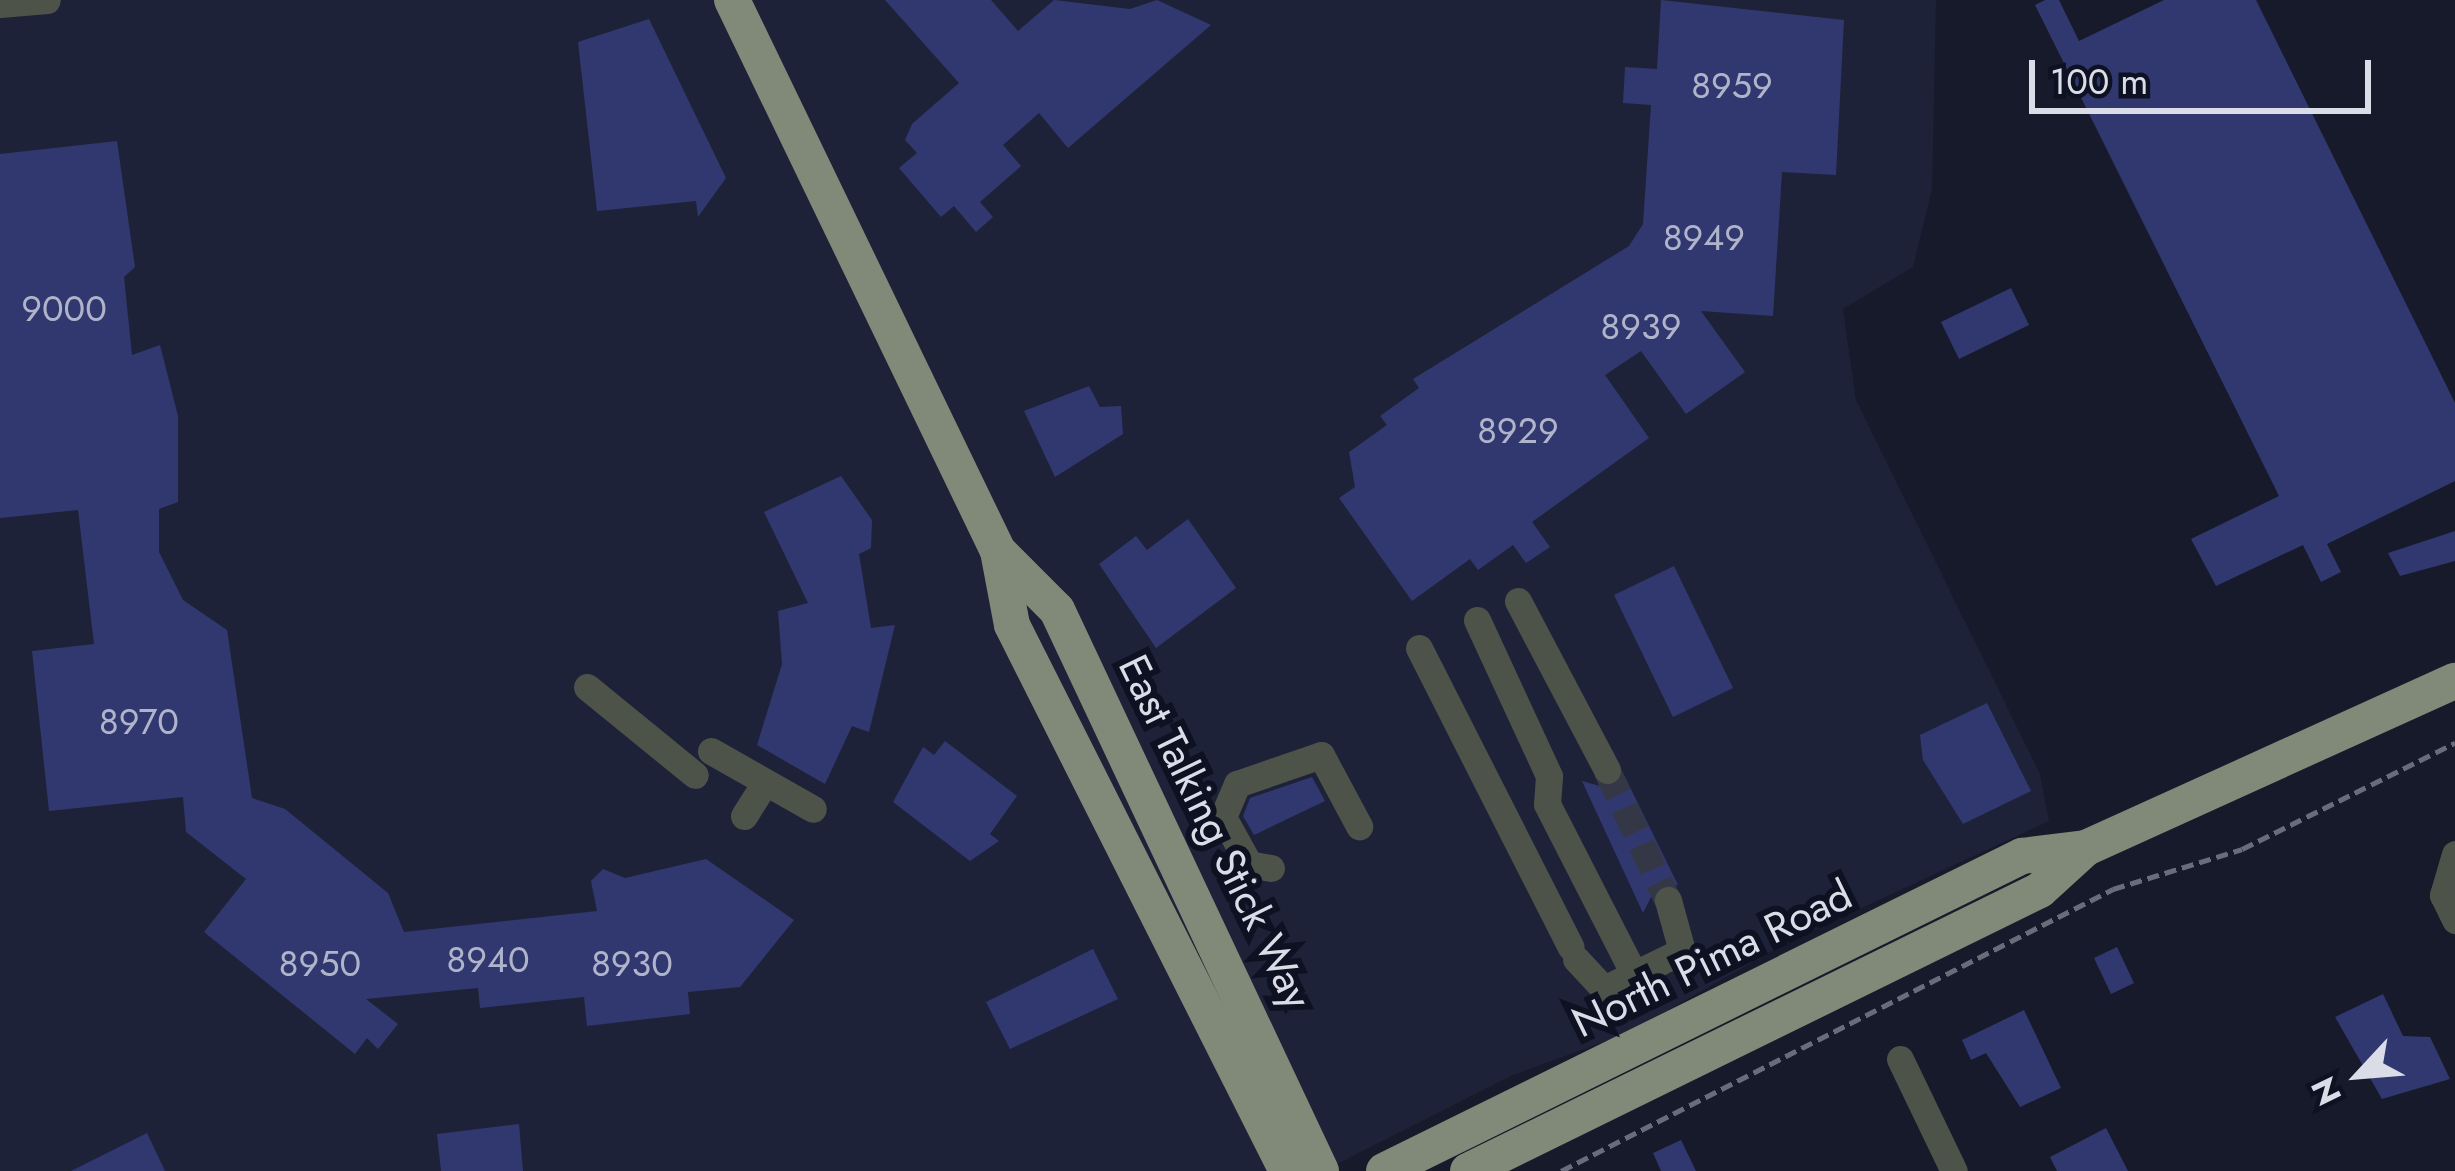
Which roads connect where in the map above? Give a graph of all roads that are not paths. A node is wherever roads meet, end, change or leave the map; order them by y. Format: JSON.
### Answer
{"nodes":[{"id":1,"x":47,"y":0,"type":"edge"},
{"id":2,"x":732,"y":0,"type":"edge"},
{"id":3,"x":0,"y":4,"type":"edge"},
{"id":4,"x":998,"y":550,"type":"junction"},
{"id":5,"x":1518,"y":601,"type":"dead end"},
{"id":6,"x":1477,"y":620,"type":"dead end"},
{"id":7,"x":1419,"y":648,"type":"dead end"},
{"id":8,"x":1029,"y":657,"type":"junction"},
{"id":9,"x":2455,"y":681,"type":"edge"},
{"id":10,"x":587,"y":688,"type":"dead end"},
{"id":11,"x":711,"y":751,"type":"dead end"},
{"id":12,"x":1607,"y":770,"type":"tunnel mouth"},
{"id":13,"x":695,"y":775,"type":"dead end"},
{"id":14,"x":765,"y":782,"type":"junction"},
{"id":15,"x":1145,"y":791,"type":"junction"},
{"id":16,"x":814,"y":809,"type":"dead end"},
{"id":17,"x":744,"y":816,"type":"dead end"},
{"id":18,"x":1359,"y":826,"type":"dead end"},
{"id":19,"x":2086,"y":848,"type":"junction"},
{"id":20,"x":2455,"y":854,"type":"edge"},
{"id":21,"x":1271,"y":868,"type":"dead end"},
{"id":22,"x":1535,"y":876,"type":"junction"},
{"id":23,"x":1668,"y":900,"type":"tunnel mouth"},
{"id":24,"x":1595,"y":902,"type":"junction"},
{"id":25,"x":2455,"y":920,"type":"edge"},
{"id":26,"x":1634,"y":976,"type":"junction"},
{"id":27,"x":1900,"y":1059,"type":"dead end"},
{"id":28,"x":1287,"y":1171,"type":"edge"},
{"id":29,"x":1321,"y":1171,"type":"edge"},
{"id":30,"x":1384,"y":1171,"type":"edge"},
{"id":31,"x":1468,"y":1171,"type":"edge"},
{"id":32,"x":1954,"y":1171,"type":"edge"}],
"edges":[{"from":1,"to":3,"type":"street"},
{"from":2,"to":4,"type":"main road","name":"East Talking Stick Way"},
{"from":4,"to":8,"type":"main road","name":"East Talking Stick Way"},
{"from":4,"to":15,"type":"main road","name":"East Talking Stick Way"},
{"from":5,"to":12,"type":"street"},
{"from":6,"to":24,"type":"street"},
{"from":7,"to":22,"type":"street"},
{"from":8,"to":15,"type":"main road"},
{"from":8,"to":28,"type":"main road","name":"East Talking Stick Way"},
{"from":9,"to":19,"type":"main road","name":"North Pima Road"},
{"from":10,"to":13,"type":"street"},
{"from":11,"to":14,"type":"street"},
{"from":14,"to":16,"type":"street"},
{"from":14,"to":17,"type":"street"},
{"from":15,"to":29,"type":"main road","name":"East Talking Stick Way"},
{"from":18,"to":21,"type":"street"},
{"from":19,"to":30,"type":"main road","name":"North Pima Road"},
{"from":19,"to":31,"type":"main road","name":"North Pima Road"},
{"from":20,"to":25,"type":"street"},
{"from":22,"to":24,"type":"street"},
{"from":22,"to":26,"type":"street"},
{"from":23,"to":26,"type":"street"},
{"from":24,"to":26,"type":"street"},
{"from":27,"to":32,"type":"street"}]}
